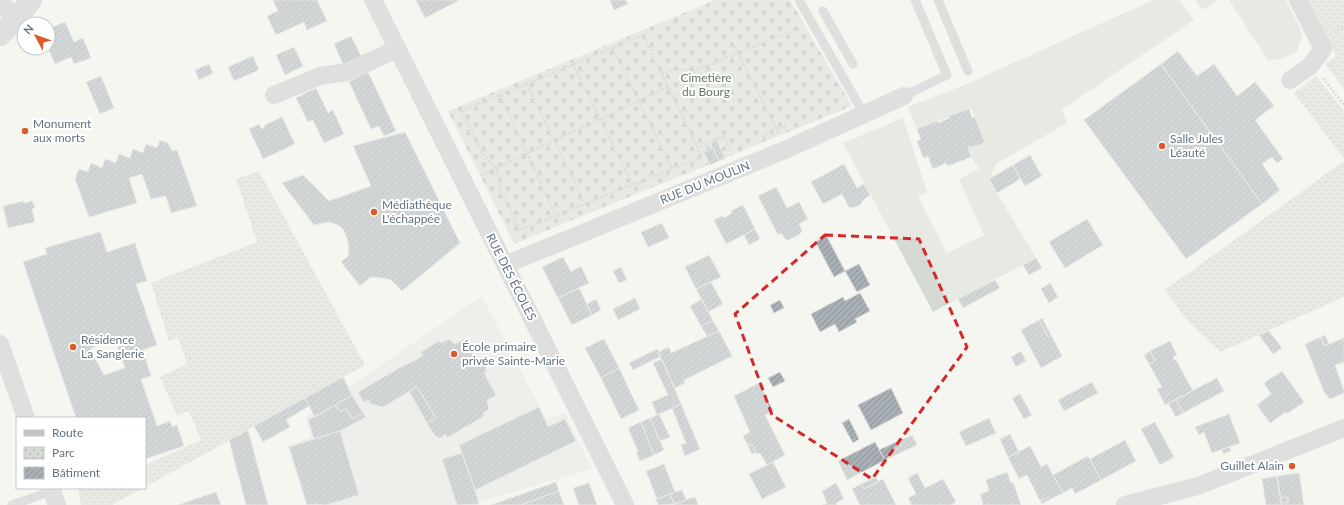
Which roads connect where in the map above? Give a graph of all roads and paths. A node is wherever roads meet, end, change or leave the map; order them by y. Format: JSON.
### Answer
{"nodes":[{"id":1,"x":30,"y":0,"type":"edge"},
{"id":2,"x":373,"y":0,"type":"edge"},
{"id":3,"x":799,"y":0,"type":"edge"},
{"id":4,"x":915,"y":0,"type":"edge"},
{"id":5,"x":938,"y":0,"type":"edge"},
{"id":6,"x":1298,"y":0,"type":"edge"},
{"id":7,"x":823,"y":11,"type":"dead end"},
{"id":8,"x":798,"y":28,"type":"dead end"},
{"id":9,"x":0,"y":35,"type":"edge"},
{"id":10,"x":734,"y":46,"type":"dead end"},
{"id":11,"x":613,"y":48,"type":"junction"},
{"id":12,"x":398,"y":49,"type":"junction"},
{"id":13,"x":738,"y":54,"type":"junction"},
{"id":14,"x":573,"y":64,"type":"junction"},
{"id":15,"x":853,"y":64,"type":"dead end"},
{"id":16,"x":1312,"y":64,"type":"junction"},
{"id":17,"x":968,"y":71,"type":"dead end"},
{"id":18,"x":694,"y":72,"type":"junction"},
{"id":19,"x":662,"y":75,"type":"junction"},
{"id":20,"x":1290,"y":80,"type":"dead end"},
{"id":21,"x":527,"y":84,"type":"junction"},
{"id":22,"x":668,"y":87,"type":"junction"},
{"id":23,"x":274,"y":95,"type":"dead end"},
{"id":24,"x":500,"y":95,"type":"junction"},
{"id":25,"x":904,"y":96,"type":"joint"},
{"id":26,"x":673,"y":97,"type":"junction"},
{"id":27,"x":639,"y":101,"type":"junction"},
{"id":28,"x":1344,"y":105,"type":"edge"},
{"id":29,"x":864,"y":114,"type":"junction"},
{"id":30,"x":600,"y":119,"type":"junction"},
{"id":31,"x":776,"y":127,"type":"junction"},
{"id":32,"x":790,"y":128,"type":"dead end"},
{"id":33,"x":758,"y":140,"type":"dead end"},
{"id":34,"x":555,"y":141,"type":"junction"},
{"id":35,"x":697,"y":148,"type":"junction"},
{"id":36,"x":738,"y":149,"type":"dead end"},
{"id":37,"x":787,"y":149,"type":"junction"},
{"id":38,"x":527,"y":154,"type":"junction"},
{"id":39,"x":497,"y":168,"type":"junction"},
{"id":40,"x":672,"y":169,"type":"junction"},
{"id":41,"x":464,"y":183,"type":"junction"},
{"id":42,"x":633,"y":185,"type":"junction"},
{"id":43,"x":585,"y":204,"type":"junction"},
{"id":44,"x":556,"y":216,"type":"junction"},
{"id":45,"x":505,"y":265,"type":"junction"},
{"id":46,"x":0,"y":344,"type":"edge"},
{"id":47,"x":26,"y":417,"type":"edge"},
{"id":48,"x":1344,"y":428,"type":"edge"},
{"id":49,"x":53,"y":495,"type":"edge"},
{"id":50,"x":12,"y":505,"type":"edge"},
{"id":51,"x":625,"y":505,"type":"edge"},
{"id":52,"x":1125,"y":505,"type":"edge"}],
"edges":[{"from":1,"to":9,"type":"street"},
{"from":2,"to":12,"type":"street","name":"RUE DES ÉCOLES"},
{"from":3,"to":29,"type":"lane"},
{"from":4,"to":25,"type":"lane"},
{"from":5,"to":17,"type":"lane"},
{"from":6,"to":16,"type":"street"},
{"from":7,"to":15,"type":"lane"},
{"from":8,"to":13,"type":"path"},
{"from":10,"to":13,"type":"path"},
{"from":11,"to":14,"type":"path"},
{"from":11,"to":19,"type":"path"},
{"from":11,"to":27,"type":"path"},
{"from":12,"to":23,"type":"street"},
{"from":12,"to":41,"type":"street","name":"RUE DES ÉCOLES"},
{"from":13,"to":18,"type":"path"},
{"from":13,"to":31,"type":"path"},
{"from":14,"to":21,"type":"path"},
{"from":14,"to":30,"type":"path"},
{"from":16,"to":20,"type":"street"},
{"from":16,"to":28,"type":"path"},
{"from":18,"to":19,"type":"path"},
{"from":18,"to":26,"type":"path"},
{"from":19,"to":22,"type":"path"},
{"from":21,"to":24,"type":"path"},
{"from":21,"to":34,"type":"path"},
{"from":22,"to":26,"type":"path"},
{"from":22,"to":27,"type":"path"},
{"from":24,"to":38,"type":"path"},
{"from":24,"to":39,"type":"path"},
{"from":25,"to":29,"type":"street","name":"RUE DU MOULIN"},
{"from":26,"to":35,"type":"path"},
{"from":27,"to":30,"type":"path"},
{"from":27,"to":40,"type":"path"},
{"from":29,"to":37,"type":"street","name":"RUE DU MOULIN"},
{"from":30,"to":34,"type":"path"},
{"from":30,"to":42,"type":"path"},
{"from":31,"to":32,"type":"path"},
{"from":31,"to":33,"type":"path"},
{"from":31,"to":37,"type":"path"},
{"from":34,"to":38,"type":"path"},
{"from":34,"to":43,"type":"path"},
{"from":35,"to":36,"type":"path"},
{"from":35,"to":40,"type":"path"},
{"from":37,"to":45,"type":"street","name":"RUE DU MOULIN"},
{"from":38,"to":39,"type":"path"},
{"from":38,"to":44,"type":"path"},
{"from":39,"to":41,"type":"path"},
{"from":39,"to":44,"type":"path"},
{"from":40,"to":42,"type":"path"},
{"from":41,"to":45,"type":"street","name":"RUE DES ÉCOLES"},
{"from":42,"to":43,"type":"path"},
{"from":43,"to":44,"type":"path"},
{"from":45,"to":51,"type":"street","name":"RUE DES ÉCOLES"},
{"from":46,"to":47,"type":"street"},
{"from":48,"to":52,"type":"street"},
{"from":49,"to":50,"type":"lane"}]}
